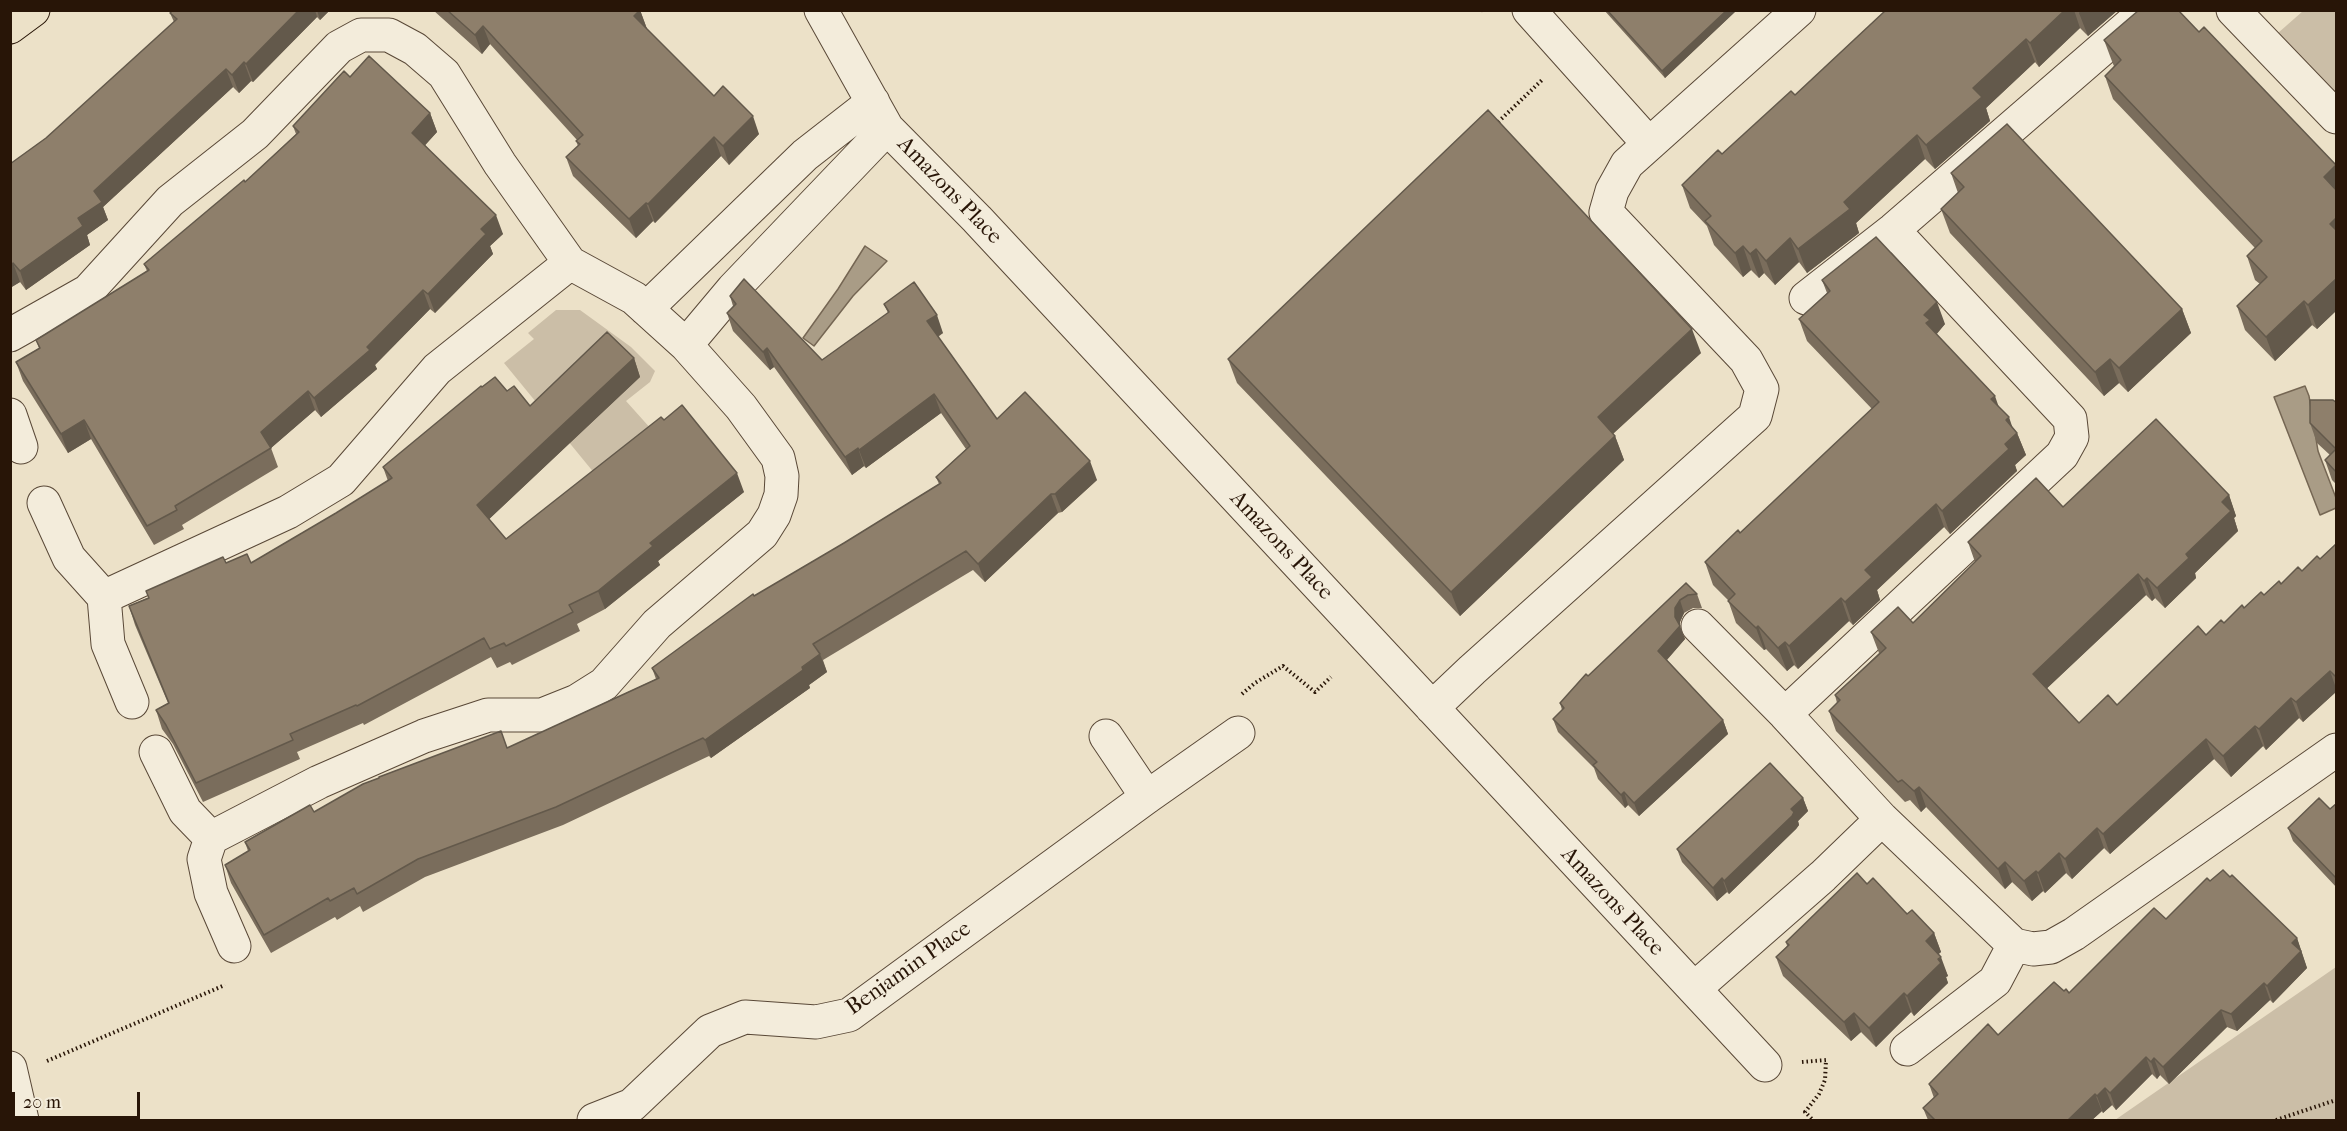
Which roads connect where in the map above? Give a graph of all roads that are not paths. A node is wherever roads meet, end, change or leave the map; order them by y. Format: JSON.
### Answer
{"nodes":[{"id":1,"x":33,"y":10,"type":"edge"},
{"id":2,"x":820,"y":10,"type":"edge"},
{"id":3,"x":1529,"y":10,"type":"edge"},
{"id":4,"x":1799,"y":10,"type":"edge"},
{"id":5,"x":2148,"y":10,"type":"edge"},
{"id":6,"x":2234,"y":10,"type":"edge"},
{"id":7,"x":10,"y":27,"type":"edge"},
{"id":8,"x":880,"y":115,"type":"junction"},
{"id":9,"x":2337,"y":117,"type":"edge"},
{"id":10,"x":1649,"y":144,"type":"junction"},
{"id":11,"x":1893,"y":230,"type":"junction"},
{"id":12,"x":724,"y":231,"type":"junction"},
{"id":13,"x":570,"y":263,"type":"junction"},
{"id":14,"x":755,"y":265,"type":"junction"},
{"id":15,"x":1806,"y":298,"type":"dead end"},
{"id":16,"x":646,"y":309,"type":"junction"},
{"id":17,"x":10,"y":335,"type":"edge"},
{"id":18,"x":686,"y":345,"type":"junction"},
{"id":19,"x":10,"y":415,"type":"edge"},
{"id":20,"x":21,"y":447,"type":"dead end"},
{"id":21,"x":44,"y":503,"type":"dead end"},
{"id":22,"x":104,"y":597,"type":"junction"},
{"id":23,"x":1698,"y":626,"type":"dead end"},
{"id":24,"x":132,"y":702,"type":"dead end"},
{"id":25,"x":1432,"y":708,"type":"junction"},
{"id":26,"x":1785,"y":714,"type":"junction"},
{"id":27,"x":1238,"y":733,"type":"dead end"},
{"id":28,"x":1106,"y":736,"type":"dead end"},
{"id":29,"x":2337,"y":750,"type":"edge"},
{"id":30,"x":156,"y":752,"type":"dead end"},
{"id":31,"x":1147,"y":797,"type":"junction"},
{"id":32,"x":1882,"y":819,"type":"junction"},
{"id":33,"x":212,"y":838,"type":"junction"},
{"id":34,"x":2013,"y":945,"type":"junction"},
{"id":35,"x":234,"y":946,"type":"road end"},
{"id":36,"x":1694,"y":989,"type":"junction"},
{"id":37,"x":1907,"y":1049,"type":"dead end"},
{"id":38,"x":1765,"y":1065,"type":"road end"},
{"id":39,"x":12,"y":1072,"type":"edge"},
{"id":40,"x":22,"y":1120,"type":"edge"},
{"id":41,"x":594,"y":1120,"type":"edge"}],
"edges":[{"from":1,"to":7,"type":"main road"},
{"from":2,"to":8,"type":"street","name":"Amazons Place"},
{"from":3,"to":10,"type":"street"},
{"from":4,"to":10,"type":"street"},
{"from":5,"to":11,"type":"street"},
{"from":6,"to":9,"type":"street"},
{"from":8,"to":12,"type":"street"},
{"from":8,"to":14,"type":"street"},
{"from":8,"to":25,"type":"street","name":"Amazons Place"},
{"from":10,"to":25,"type":"street"},
{"from":11,"to":15,"type":"street"},
{"from":11,"to":26,"type":"street"},
{"from":12,"to":14,"type":"street"},
{"from":12,"to":16,"type":"street"},
{"from":13,"to":16,"type":"street"},
{"from":13,"to":17,"type":"street"},
{"from":13,"to":22,"type":"street"},
{"from":14,"to":18,"type":"street"},
{"from":16,"to":18,"type":"street"},
{"from":18,"to":33,"type":"street"},
{"from":19,"to":20,"type":"street"},
{"from":21,"to":22,"type":"street"},
{"from":22,"to":24,"type":"street"},
{"from":23,"to":26,"type":"street"},
{"from":25,"to":36,"type":"street","name":"Amazons Place"},
{"from":26,"to":32,"type":"street"},
{"from":27,"to":31,"type":"street","name":"Benjamin Place"},
{"from":28,"to":31,"type":"street"},
{"from":29,"to":34,"type":"street"},
{"from":30,"to":33,"type":"street"},
{"from":31,"to":41,"type":"street","name":"Benjamin Place"},
{"from":32,"to":34,"type":"street"},
{"from":32,"to":36,"type":"street"},
{"from":33,"to":35,"type":"street"},
{"from":34,"to":37,"type":"street"},
{"from":36,"to":38,"type":"street","name":"Amazons Place"},
{"from":39,"to":40,"type":"street"}]}
